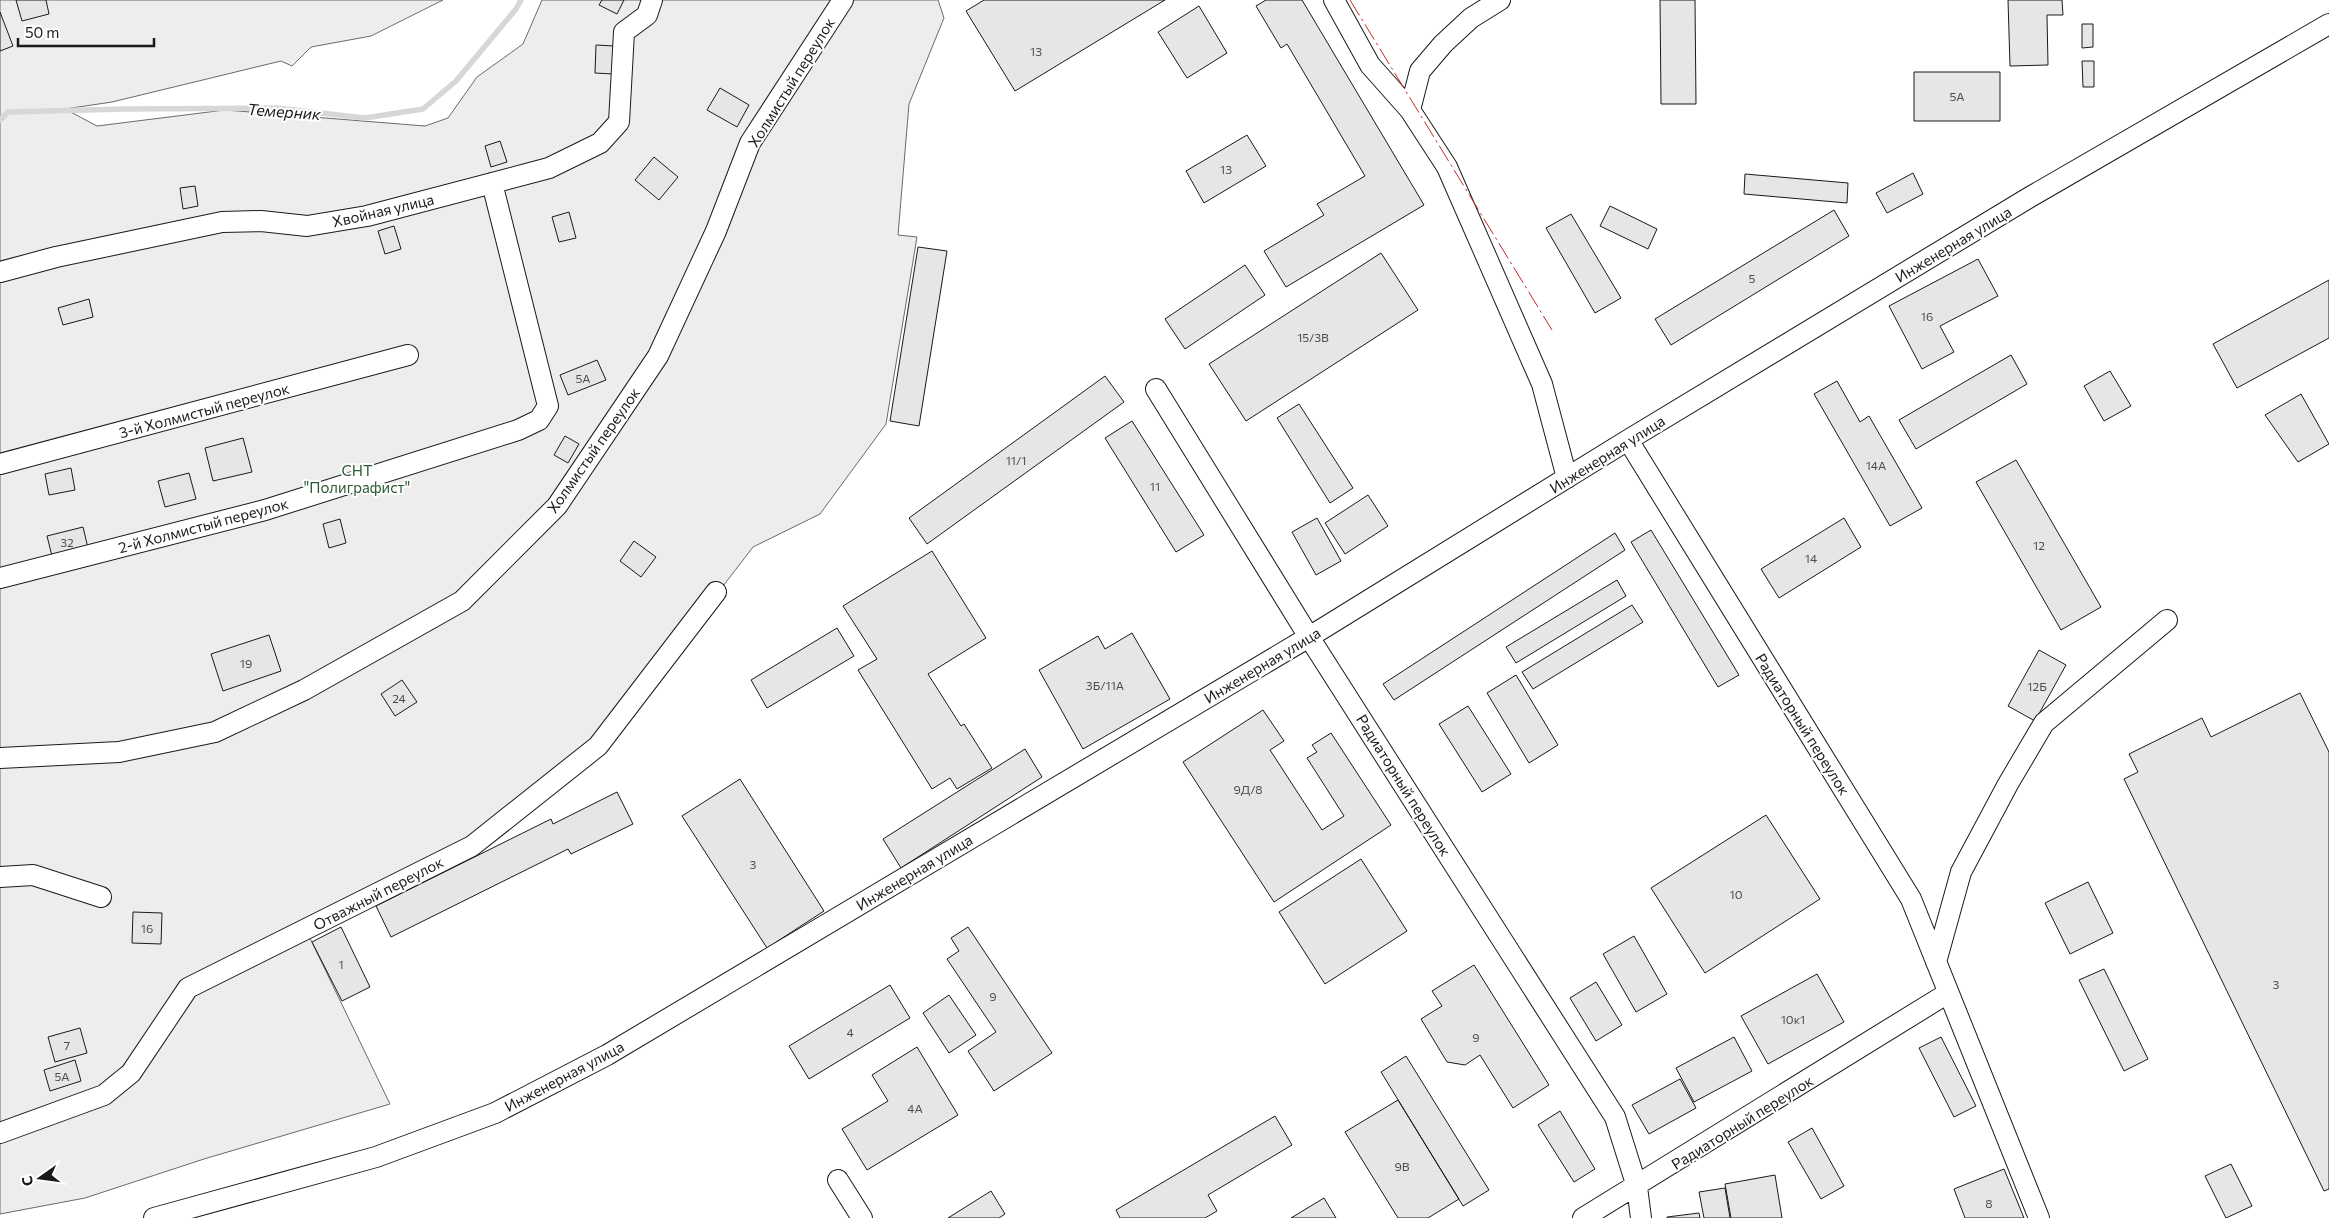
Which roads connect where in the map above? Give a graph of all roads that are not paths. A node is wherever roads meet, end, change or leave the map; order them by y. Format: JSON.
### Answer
{"nodes":[{"id":1,"x":652,"y":0,"type":"edge"},
{"id":2,"x":843,"y":0,"type":"edge"},
{"id":3,"x":1334,"y":0,"type":"edge"},
{"id":4,"x":1500,"y":0,"type":"edge"},
{"id":5,"x":2329,"y":24,"type":"edge"},
{"id":6,"x":1410,"y":110,"type":"junction"},
{"id":7,"x":492,"y":183,"type":"junction"},
{"id":8,"x":0,"y":272,"type":"edge"},
{"id":9,"x":408,"y":355,"type":"dead end"},
{"id":10,"x":1156,"y":389,"type":"dead end"},
{"id":11,"x":1628,"y":440,"type":"junction"},
{"id":12,"x":0,"y":464,"type":"edge"},
{"id":13,"x":1567,"y":478,"type":"junction"},
{"id":14,"x":0,"y":578,"type":"edge"},
{"id":15,"x":716,"y":592,"type":"dead end"},
{"id":16,"x":2167,"y":620,"type":"dead end"},
{"id":17,"x":1309,"y":637,"type":"junction"},
{"id":18,"x":0,"y":758,"type":"edge"},
{"id":19,"x":0,"y":877,"type":"edge"},
{"id":20,"x":102,"y":897,"type":"dead end"},
{"id":21,"x":1936,"y":962,"type":"junction"},
{"id":22,"x":1948,"y":993,"type":"junction"},
{"id":23,"x":0,"y":1133,"type":"edge"},
{"id":24,"x":838,"y":1180,"type":"dead end"},
{"id":25,"x":1637,"y":1187,"type":"junction"},
{"id":26,"x":154,"y":1218,"type":"edge"},
{"id":27,"x":862,"y":1218,"type":"edge"},
{"id":28,"x":1583,"y":1218,"type":"edge"},
{"id":29,"x":1641,"y":1218,"type":"edge"},
{"id":30,"x":2039,"y":1218,"type":"edge"}],
"edges":[{"from":1,"to":7,"type":"street","name":"Хвойная улица"},
{"from":2,"to":18,"type":"street","name":"Холмистый переулок"},
{"from":3,"to":6,"type":"street"},
{"from":4,"to":6,"type":"street"},
{"from":5,"to":11,"type":"street","name":"Инженерная улица"},
{"from":6,"to":13,"type":"street"},
{"from":7,"to":8,"type":"street","name":"Хвойная улица"},
{"from":7,"to":14,"type":"street","name":"2-й Холмистый переулок"},
{"from":9,"to":12,"type":"street","name":"3-й Холмистый переулок"},
{"from":10,"to":17,"type":"street","name":"Радиаторный переулок"},
{"from":11,"to":13,"type":"street","name":"Инженерная улица"},
{"from":11,"to":21,"type":"street","name":"Радиаторный переулок"},
{"from":13,"to":17,"type":"street","name":"Инженерная улица"},
{"from":15,"to":23,"type":"street","name":"Отважный переулок"},
{"from":16,"to":21,"type":"street"},
{"from":17,"to":25,"type":"street","name":"Радиаторный переулок"},
{"from":17,"to":26,"type":"street","name":"Инженерная улица"},
{"from":19,"to":20,"type":"street"},
{"from":21,"to":22,"type":"street","name":"Радиаторный переулок"},
{"from":22,"to":25,"type":"street","name":"Радиаторный переулок"},
{"from":22,"to":30,"type":"street","name":"Радиаторный переулок"},
{"from":24,"to":27,"type":"street"},
{"from":25,"to":28,"type":"street","name":"Радиаторный переулок"},
{"from":25,"to":29,"type":"street","name":"Радиаторный переулок"}]}
